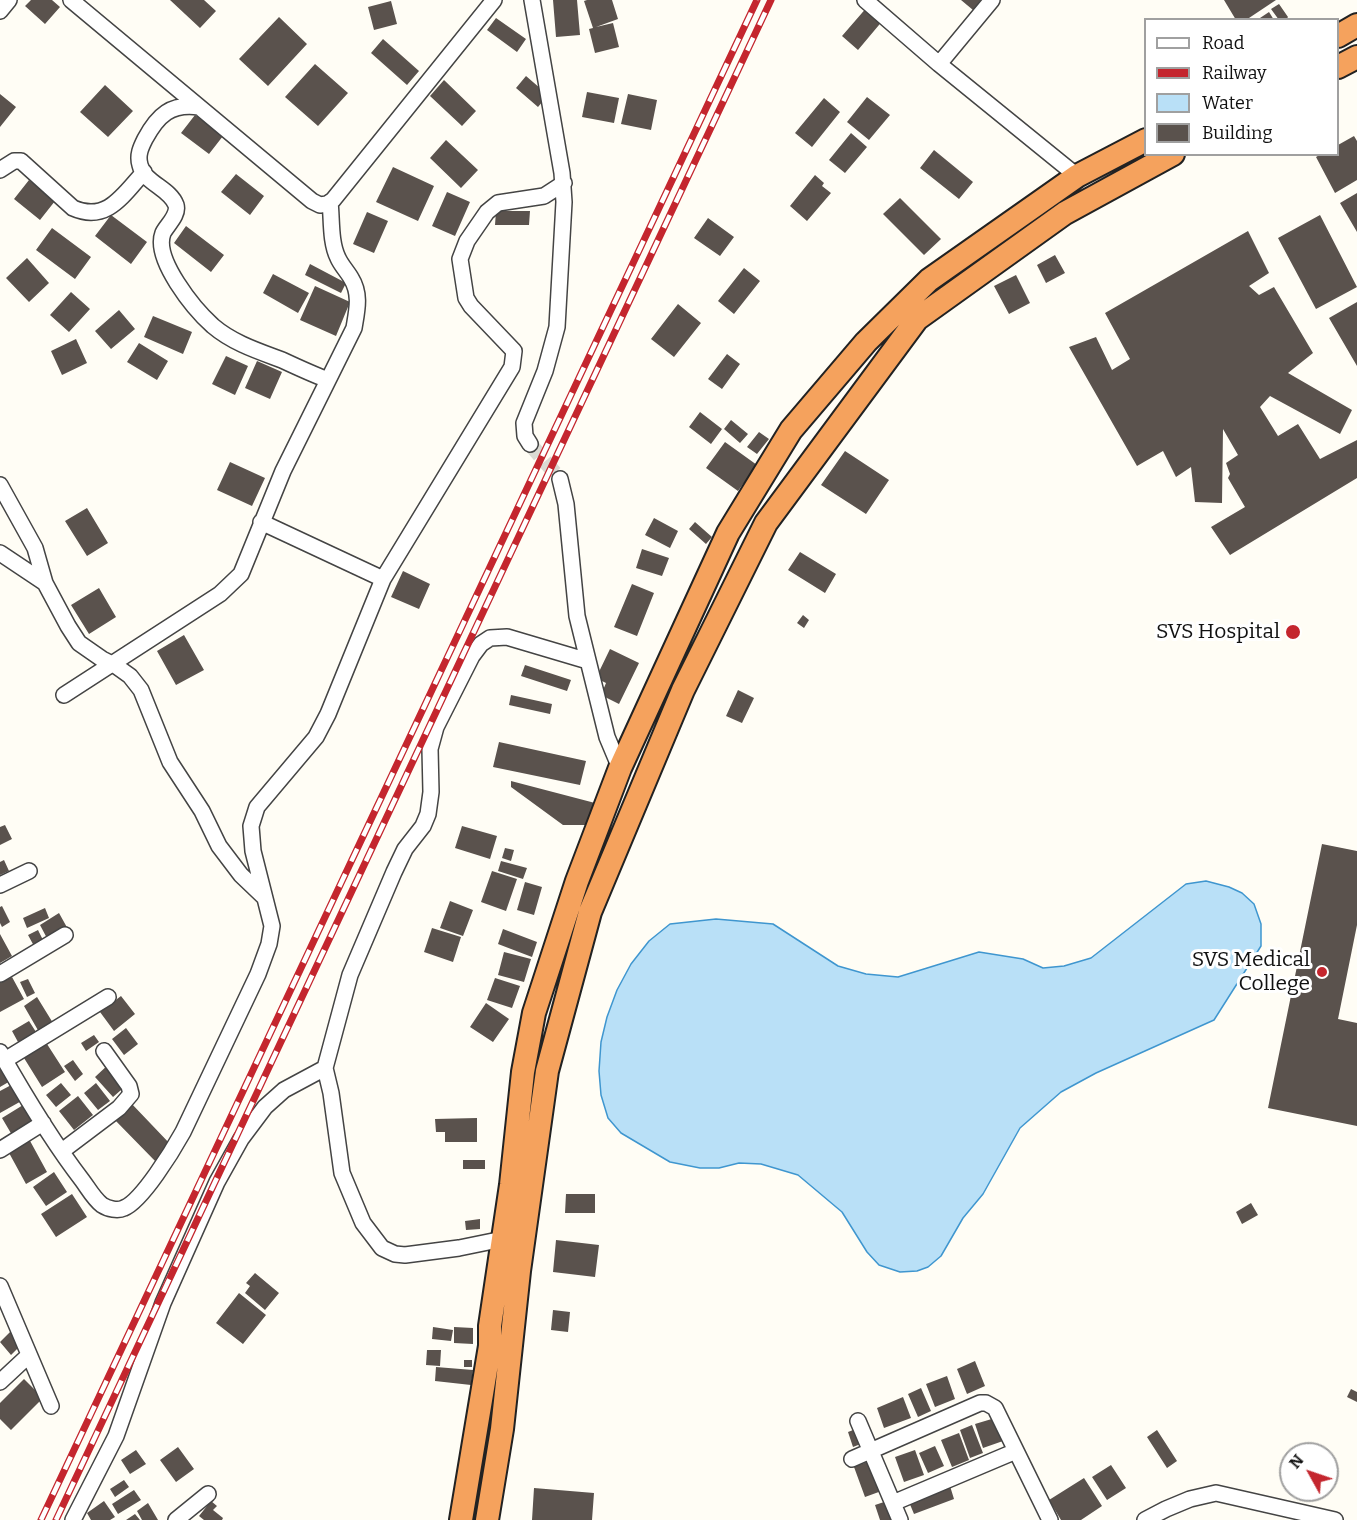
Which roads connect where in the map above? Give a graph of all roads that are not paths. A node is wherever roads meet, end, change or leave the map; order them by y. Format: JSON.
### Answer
{"nodes":[{"id":1,"x":9,"y":0,"type":"edge"},
{"id":2,"x":71,"y":0,"type":"edge"},
{"id":3,"x":494,"y":0,"type":"edge"},
{"id":4,"x":532,"y":0,"type":"edge"},
{"id":5,"x":865,"y":0,"type":"edge"},
{"id":6,"x":992,"y":0,"type":"edge"},
{"id":7,"x":0,"y":11,"type":"edge"},
{"id":8,"x":1357,"y":25,"type":"edge"},
{"id":9,"x":1339,"y":35,"type":"edge"},
{"id":10,"x":1357,"y":57,"type":"edge"},
{"id":11,"x":939,"y":64,"type":"junction"},
{"id":12,"x":1339,"y":66,"type":"edge"},
{"id":13,"x":199,"y":107,"type":"junction"},
{"id":14,"x":1144,"y":141,"type":"edge"},
{"id":15,"x":1169,"y":156,"type":"edge"},
{"id":16,"x":0,"y":170,"type":"edge"},
{"id":17,"x":144,"y":172,"type":"junction"},
{"id":18,"x":1077,"y":176,"type":"junction"},
{"id":19,"x":564,"y":183,"type":"junction"},
{"id":20,"x":330,"y":202,"type":"junction"},
{"id":21,"x":328,"y":380,"type":"junction"},
{"id":22,"x":530,"y":444,"type":"tunnel mouth"},
{"id":23,"x":560,"y":479,"type":"tunnel mouth"},
{"id":24,"x":0,"y":485,"type":"edge"},
{"id":25,"x":261,"y":522,"type":"junction"},
{"id":26,"x":0,"y":554,"type":"edge"},
{"id":27,"x":383,"y":579,"type":"junction"},
{"id":28,"x":45,"y":583,"type":"junction"},
{"id":29,"x":588,"y":661,"type":"junction"},
{"id":30,"x":112,"y":663,"type":"junction"},
{"id":31,"x":64,"y":695,"type":"dead end"},
{"id":32,"x":620,"y":768,"type":"junction"},
{"id":33,"x":29,"y":872,"type":"dead end"},
{"id":34,"x":0,"y":885,"type":"edge"},
{"id":35,"x":266,"y":898,"type":"junction"},
{"id":36,"x":65,"y":935,"type":"dead end"},
{"id":37,"x":0,"y":974,"type":"edge"},
{"id":38,"x":108,"y":997,"type":"dead end"},
{"id":39,"x":104,"y":1051,"type":"dead end"},
{"id":40,"x":2,"y":1056,"type":"edge"},
{"id":41,"x":325,"y":1068,"type":"junction"},
{"id":42,"x":43,"y":1124,"type":"junction"},
{"id":43,"x":0,"y":1150,"type":"edge"},
{"id":44,"x":62,"y":1151,"type":"junction"},
{"id":45,"x":503,"y":1239,"type":"junction"},
{"id":46,"x":0,"y":1286,"type":"edge"},
{"id":47,"x":29,"y":1355,"type":"junction"},
{"id":48,"x":0,"y":1382,"type":"edge"},
{"id":49,"x":51,"y":1406,"type":"dead end"},
{"id":50,"x":858,"y":1421,"type":"dead end"},
{"id":51,"x":871,"y":1451,"type":"junction"},
{"id":52,"x":1016,"y":1451,"type":"junction"},
{"id":53,"x":852,"y":1459,"type":"dead end"},
{"id":54,"x":208,"y":1494,"type":"dead end"},
{"id":55,"x":893,"y":1503,"type":"junction"},
{"id":56,"x":75,"y":1519,"type":"edge"},
{"id":57,"x":176,"y":1520,"type":"edge"},
{"id":58,"x":461,"y":1520,"type":"edge"},
{"id":59,"x":487,"y":1520,"type":"edge"},
{"id":60,"x":900,"y":1520,"type":"edge"},
{"id":61,"x":1050,"y":1520,"type":"edge"},
{"id":62,"x":1145,"y":1520,"type":"edge"},
{"id":63,"x":1335,"y":1520,"type":"edge"}],
"edges":[{"from":1,"to":7,"type":"street"},
{"from":2,"to":13,"type":"street"},
{"from":3,"to":20,"type":"street"},
{"from":4,"to":19,"type":"street"},
{"from":5,"to":11,"type":"street"},
{"from":6,"to":11,"type":"street"},
{"from":8,"to":9,"type":"highway"},
{"from":10,"to":12,"type":"highway"},
{"from":11,"to":18,"type":"street"},
{"from":13,"to":17,"type":"street"},
{"from":13,"to":20,"type":"street"},
{"from":14,"to":18,"type":"highway"},
{"from":15,"to":59,"type":"highway"},
{"from":16,"to":17,"type":"street"},
{"from":17,"to":21,"type":"street"},
{"from":18,"to":32,"type":"highway"},
{"from":19,"to":22,"type":"street"},
{"from":19,"to":27,"type":"street"},
{"from":20,"to":21,"type":"street"},
{"from":21,"to":25,"type":"street"},
{"from":23,"to":29,"type":"street"},
{"from":24,"to":28,"type":"street"},
{"from":25,"to":27,"type":"street"},
{"from":25,"to":30,"type":"street"},
{"from":26,"to":28,"type":"street"},
{"from":27,"to":35,"type":"street"},
{"from":28,"to":30,"type":"street"},
{"from":29,"to":32,"type":"street"},
{"from":29,"to":41,"type":"street"},
{"from":30,"to":31,"type":"street"},
{"from":30,"to":35,"type":"street"},
{"from":32,"to":45,"type":"highway"},
{"from":33,"to":34,"type":"street"},
{"from":35,"to":44,"type":"street"},
{"from":36,"to":37,"type":"street"},
{"from":38,"to":40,"type":"street"},
{"from":39,"to":44,"type":"street"},
{"from":40,"to":42,"type":"street"},
{"from":41,"to":45,"type":"street"},
{"from":41,"to":56,"type":"street"},
{"from":42,"to":43,"type":"street"},
{"from":42,"to":44,"type":"street"},
{"from":45,"to":58,"type":"highway"},
{"from":46,"to":47,"type":"street"},
{"from":47,"to":48,"type":"street"},
{"from":47,"to":49,"type":"street"},
{"from":50,"to":51,"type":"street"},
{"from":51,"to":52,"type":"street"},
{"from":51,"to":53,"type":"street"},
{"from":51,"to":55,"type":"street"},
{"from":52,"to":55,"type":"street"},
{"from":52,"to":61,"type":"street"},
{"from":54,"to":57,"type":"street"},
{"from":55,"to":60,"type":"street"},
{"from":62,"to":63,"type":"street"}]}
